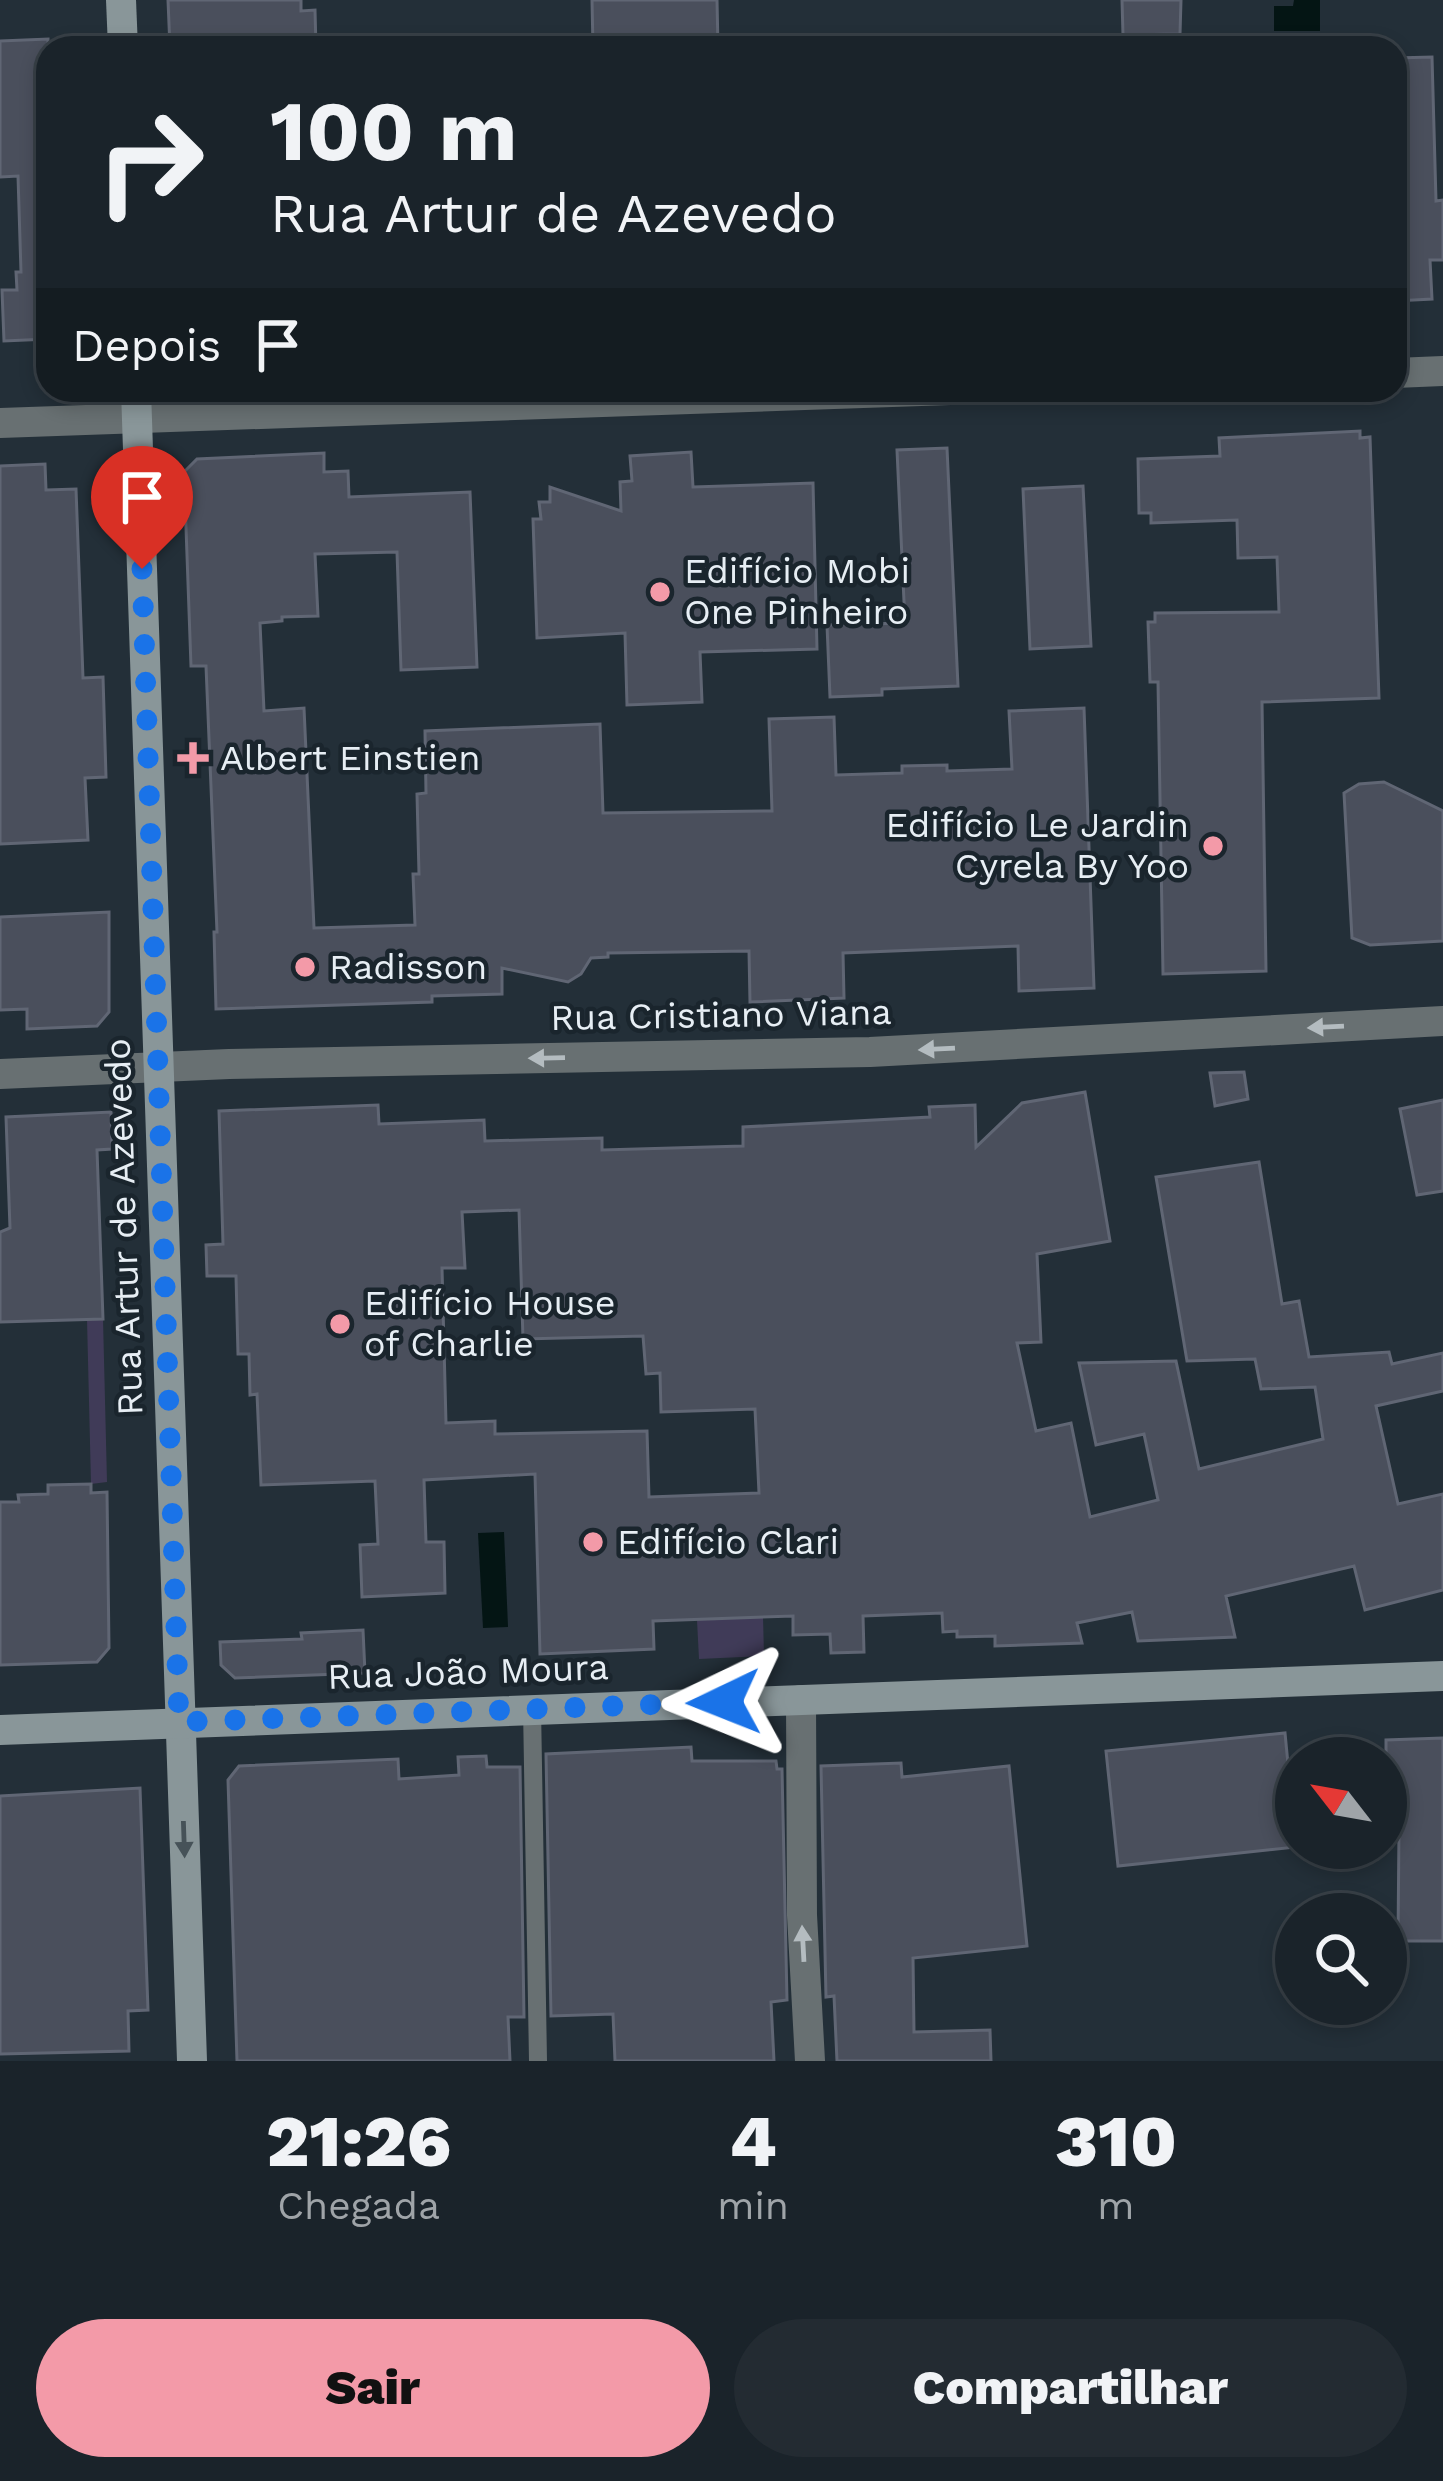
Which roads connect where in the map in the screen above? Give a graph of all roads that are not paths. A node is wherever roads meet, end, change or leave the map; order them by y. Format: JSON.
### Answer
{"nodes":[{"id":1,"x":121,"y":0,"type":"edge"},
{"id":2,"x":122,"y":36,"type":"edge"},
{"id":3,"x":1443,"y":370,"type":"edge"},
{"id":4,"x":1407,"y":372,"type":"edge"},
{"id":5,"x":247,"y":402,"type":"edge"},
{"id":6,"x":136,"y":404,"type":"edge"},
{"id":7,"x":0,"y":422,"type":"edge"},
{"id":8,"x":1443,"y":1022,"type":"edge"},
{"id":9,"x":158,"y":1067,"type":"junction"},
{"id":10,"x":0,"y":1073,"type":"edge"},
{"id":11,"x":1443,"y":1676,"type":"edge"},
{"id":12,"x":801,"y":1700,"type":"junction"},
{"id":13,"x":532,"y":1708,"type":"junction"},
{"id":14,"x":179,"y":1722,"type":"junction"},
{"id":15,"x":0,"y":1730,"type":"edge"},
{"id":16,"x":192,"y":2061,"type":"edge"},
{"id":17,"x":538,"y":2061,"type":"edge"},
{"id":18,"x":809,"y":2061,"type":"edge"}],
"edges":[{"from":1,"to":2,"type":"street"},
{"from":3,"to":4,"type":"street"},
{"from":5,"to":6,"type":"street"},
{"from":6,"to":7,"type":"street"},
{"from":6,"to":9,"type":"street","name":"Rua Artur de Azevedo"},
{"from":8,"to":9,"type":"street","name":"Rua Cristiano Viana","one_way":true},
{"from":9,"to":10,"type":"street","name":"Rua Cristiano Viana"},
{"from":9,"to":14,"type":"street","name":"Rua Artur de Azevedo"},
{"from":11,"to":12,"type":"street","name":"Rua João Moura"},
{"from":12,"to":13,"type":"street","name":"Rua João Moura"},
{"from":18,"to":12,"type":"street","one_way":true},
{"from":13,"to":14,"type":"street","name":"Rua João Moura"},
{"from":13,"to":17,"type":"lane"},
{"from":14,"to":15,"type":"street","name":"Rua João Moura"},
{"from":14,"to":16,"type":"street","name":"Rua Artur de Azevedo","one_way":true}]}
